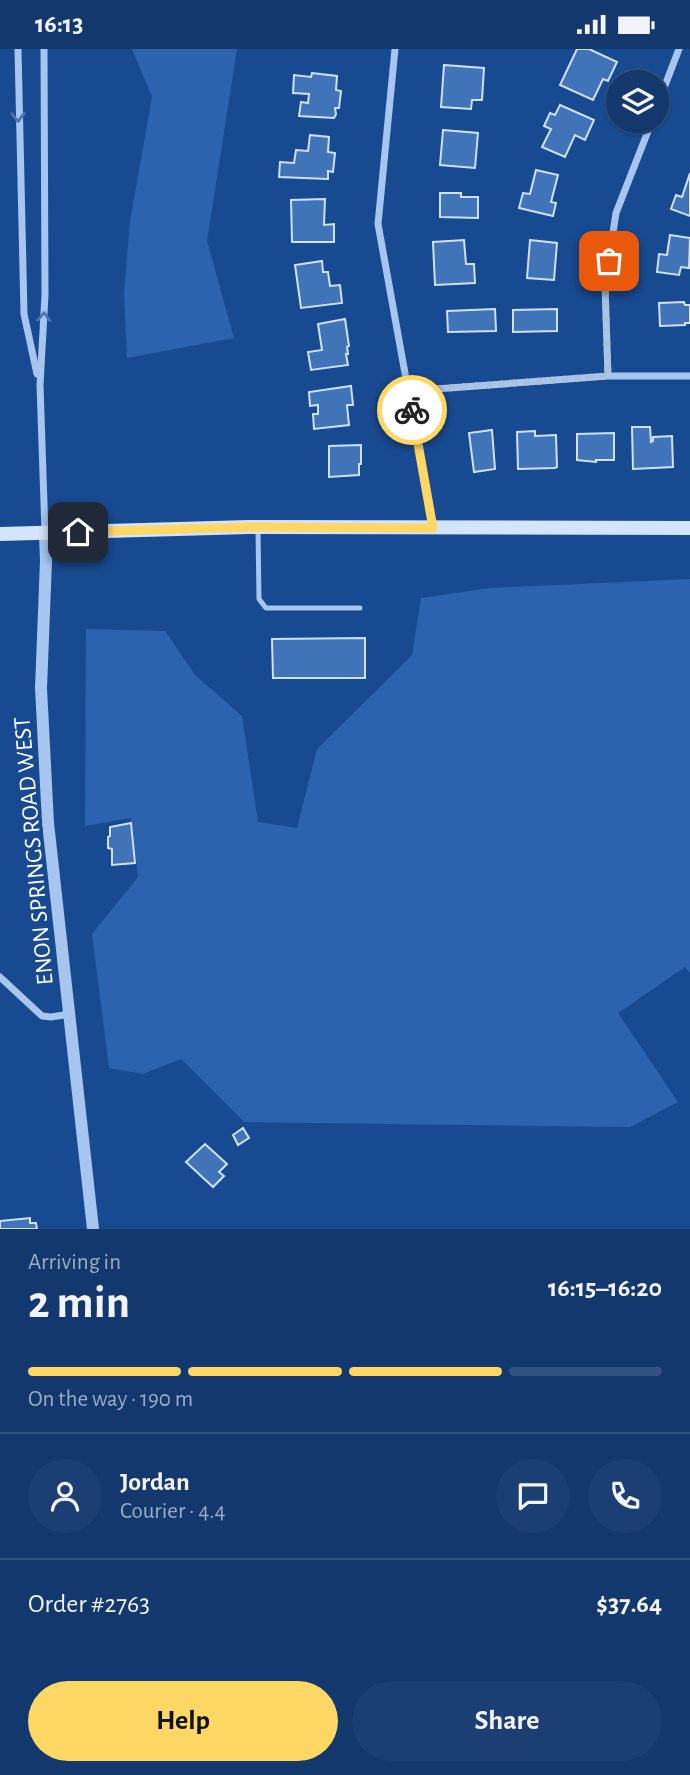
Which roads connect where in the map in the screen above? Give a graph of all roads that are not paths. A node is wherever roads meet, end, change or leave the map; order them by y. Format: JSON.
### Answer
{"nodes":[{"id":1,"x":18,"y":49,"type":"edge"},
{"id":2,"x":44,"y":49,"type":"edge"},
{"id":3,"x":395,"y":49,"type":"edge"},
{"id":4,"x":679,"y":49,"type":"edge"},
{"id":5,"x":669,"y":75,"type":"edge"},
{"id":6,"x":647,"y":133,"type":"edge"},
{"id":7,"x":608,"y":376,"type":"junction"},
{"id":8,"x":690,"y":376,"type":"edge"},
{"id":9,"x":40,"y":385,"type":"junction"},
{"id":10,"x":408,"y":391,"type":"junction"},
{"id":11,"x":258,"y":527,"type":"junction"},
{"id":12,"x":433,"y":528,"type":"junction"},
{"id":13,"x":690,"y":528,"type":"edge"},
{"id":14,"x":45,"y":533,"type":"junction"},
{"id":15,"x":0,"y":534,"type":"edge"},
{"id":16,"x":360,"y":608,"type":"dead end"},
{"id":17,"x":0,"y":978,"type":"edge"},
{"id":18,"x":70,"y":1014,"type":"junction"},
{"id":19,"x":93,"y":1229,"type":"edge"}],
"edges":[{"from":1,"to":9,"type":"street","name":"ENON SPRINGS ROAD WEST","one_way":true},
{"from":9,"to":2,"type":"street","name":"ENON SPRINGS ROAD WEST","one_way":true},
{"from":3,"to":10,"type":"street"},
{"from":4,"to":5,"type":"street"},
{"from":6,"to":7,"type":"street"},
{"from":7,"to":8,"type":"street"},
{"from":7,"to":10,"type":"street"},
{"from":9,"to":14,"type":"street","name":"ENON SPRINGS ROAD WEST"},
{"from":10,"to":12,"type":"street"},
{"from":11,"to":12,"type":"main road"},
{"from":11,"to":14,"type":"main road"},
{"from":11,"to":16,"type":"lane"},
{"from":12,"to":13,"type":"main road"},
{"from":14,"to":15,"type":"main road"},
{"from":14,"to":18,"type":"street","name":"ENON SPRINGS ROAD WEST"},
{"from":17,"to":18,"type":"street"},
{"from":18,"to":19,"type":"street","name":"ENON SPRINGS ROAD WEST"}]}
